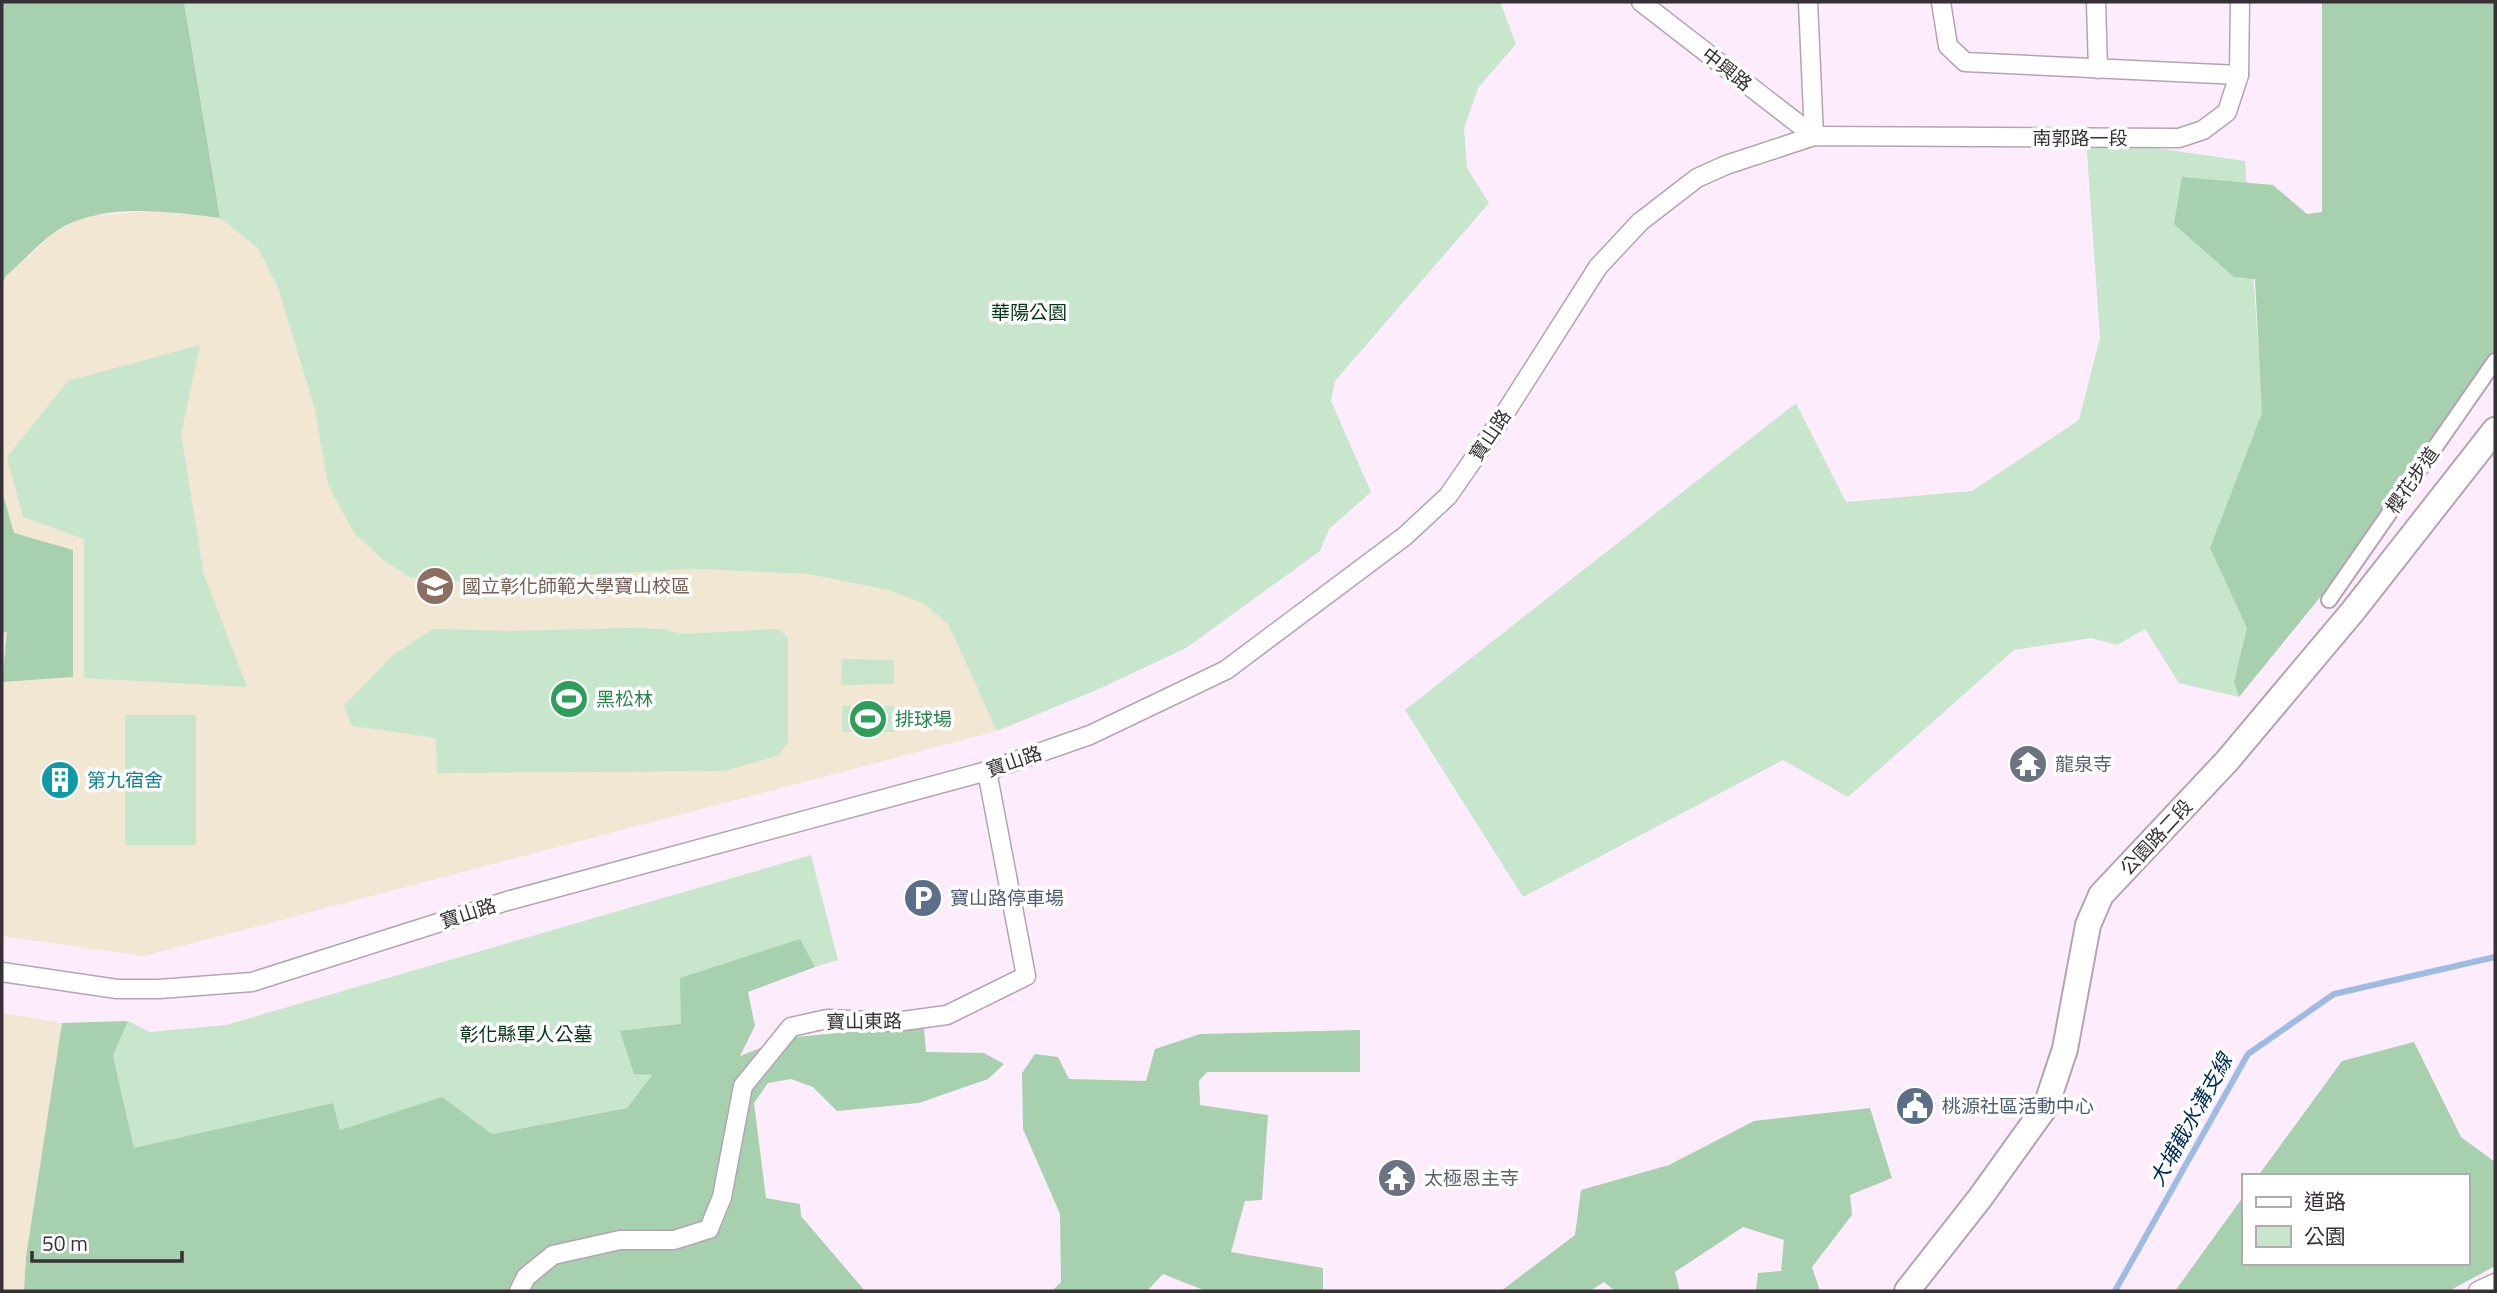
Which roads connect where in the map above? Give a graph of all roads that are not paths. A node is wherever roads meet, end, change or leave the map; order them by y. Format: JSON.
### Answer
{"nodes":[{"id":1,"x":1641,"y":2,"type":"edge"},
{"id":2,"x":1808,"y":2,"type":"edge"},
{"id":3,"x":1941,"y":2,"type":"edge"},
{"id":4,"x":2096,"y":2,"type":"edge"},
{"id":5,"x":2240,"y":2,"type":"edge"},
{"id":6,"x":2098,"y":69,"type":"junction"},
{"id":7,"x":2239,"y":75,"type":"junction"},
{"id":8,"x":1814,"y":136,"type":"junction"},
{"id":9,"x":2495,"y":361,"type":"edge"},
{"id":10,"x":2495,"y":430,"type":"edge"},
{"id":11,"x":2329,"y":600,"type":"dead end"},
{"id":12,"x":987,"y":771,"type":"junction"},
{"id":13,"x":2,"y":972,"type":"edge"},
{"id":14,"x":2495,"y":1283,"type":"edge"},
{"id":15,"x":519,"y":1291,"type":"edge"},
{"id":16,"x":1907,"y":1291,"type":"edge"},
{"id":17,"x":2478,"y":1291,"type":"edge"}],
"edges":[{"from":1,"to":8,"type":"street","name":"中興路"},
{"from":2,"to":8,"type":"street"},
{"from":3,"to":6,"type":"street"},
{"from":4,"to":6,"type":"street"},
{"from":5,"to":7,"type":"street","name":"南郭路一段"},
{"from":6,"to":7,"type":"street"},
{"from":7,"to":8,"type":"street","name":"南郭路一段"},
{"from":8,"to":12,"type":"street","name":"寶山路"},
{"from":9,"to":11,"type":"street","name":"櫻花步道"},
{"from":10,"to":16,"type":"main road","name":"公園路二段"},
{"from":12,"to":13,"type":"street","name":"寶山路"},
{"from":12,"to":15,"type":"street","name":"寶山東路"},
{"from":14,"to":17,"type":"street"}]}
